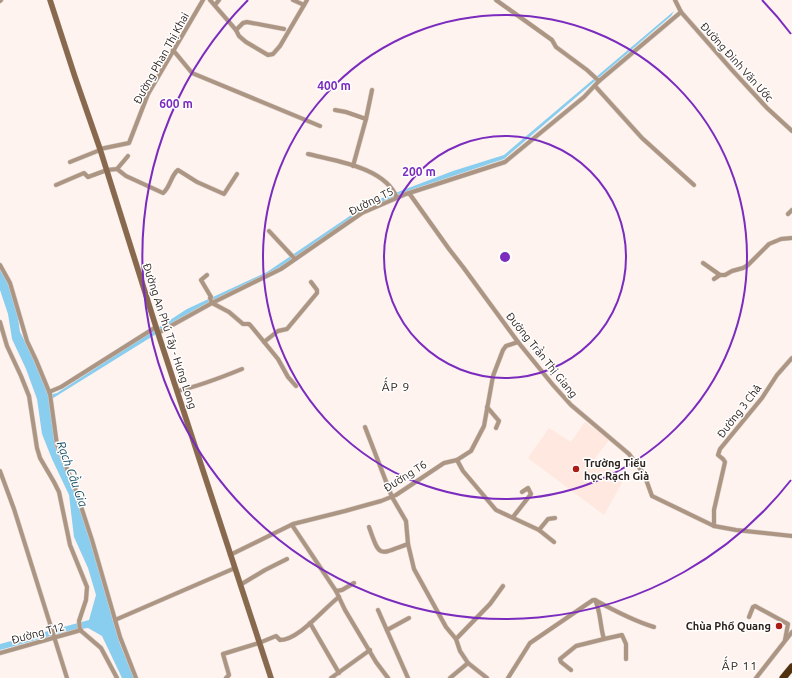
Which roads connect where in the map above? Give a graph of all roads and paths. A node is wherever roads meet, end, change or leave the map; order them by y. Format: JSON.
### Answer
{"nodes":[{"id":1,"x":50,"y":0,"type":"edge"},
{"id":2,"x":203,"y":0,"type":"edge"},
{"id":3,"x":210,"y":0,"type":"edge"},
{"id":4,"x":219,"y":0,"type":"edge"},
{"id":5,"x":293,"y":0,"type":"edge"},
{"id":6,"x":307,"y":0,"type":"edge"},
{"id":7,"x":496,"y":0,"type":"edge"},
{"id":8,"x":675,"y":0,"type":"edge"},
{"id":9,"x":215,"y":5,"type":"junction"},
{"id":10,"x":304,"y":5,"type":"junction"},
{"id":11,"x":681,"y":12,"type":"junction"},
{"id":12,"x":284,"y":29,"type":"dead end"},
{"id":13,"x":236,"y":30,"type":"junction"},
{"id":14,"x":173,"y":50,"type":"junction"},
{"id":15,"x":598,"y":81,"type":"junction"},
{"id":16,"x":595,"y":86,"type":"junction"},
{"id":17,"x":372,"y":90,"type":"dead end"},
{"id":18,"x":334,"y":110,"type":"dead end"},
{"id":19,"x":366,"y":119,"type":"junction"},
{"id":20,"x":320,"y":126,"type":"dead end"},
{"id":21,"x":792,"y":131,"type":"edge"},
{"id":22,"x":100,"y":149,"type":"junction"},
{"id":23,"x":308,"y":154,"type":"dead end"},
{"id":24,"x":128,"y":156,"type":"dead end"},
{"id":25,"x":70,"y":162,"type":"dead end"},
{"id":26,"x":352,"y":166,"type":"junction"},
{"id":27,"x":117,"y":169,"type":"junction"},
{"id":28,"x":107,"y":170,"type":"junction"},
{"id":29,"x":237,"y":174,"type":"dead end"},
{"id":30,"x":56,"y":184,"type":"dead end"},
{"id":31,"x":694,"y":185,"type":"dead end"},
{"id":32,"x":409,"y":193,"type":"junction"},
{"id":33,"x":396,"y":195,"type":"junction"},
{"id":34,"x":792,"y":210,"type":"edge"},
{"id":35,"x":788,"y":214,"type":"dead end"},
{"id":36,"x":269,"y":231,"type":"dead end"},
{"id":37,"x":792,"y":238,"type":"edge"},
{"id":38,"x":293,"y":258,"type":"junction"},
{"id":39,"x":703,"y":263,"type":"dead end"},
{"id":40,"x":0,"y":265,"type":"edge"},
{"id":41,"x":207,"y":275,"type":"dead end"},
{"id":42,"x":720,"y":275,"type":"junction"},
{"id":43,"x":714,"y":279,"type":"dead end"},
{"id":44,"x":311,"y":282,"type":"dead end"},
{"id":45,"x":211,"y":300,"type":"junction"},
{"id":46,"x":0,"y":322,"type":"edge"},
{"id":47,"x":157,"y":329,"type":"junction"},
{"id":48,"x":264,"y":342,"type":"junction"},
{"id":49,"x":518,"y":342,"type":"junction"},
{"id":50,"x":792,"y":358,"type":"edge"},
{"id":51,"x":242,"y":369,"type":"dead end"},
{"id":52,"x":296,"y":386,"type":"dead end"},
{"id":53,"x":177,"y":391,"type":"junction"},
{"id":54,"x":49,"y":393,"type":"junction"},
{"id":55,"x":487,"y":407,"type":"junction"},
{"id":56,"x":365,"y":427,"type":"dead end"},
{"id":57,"x":496,"y":428,"type":"dead end"},
{"id":58,"x":457,"y":460,"type":"junction"},
{"id":59,"x":0,"y":471,"type":"edge"},
{"id":60,"x":522,"y":492,"type":"dead end"},
{"id":61,"x":392,"y":497,"type":"junction"},
{"id":62,"x":513,"y":517,"type":"junction"},
{"id":63,"x":555,"y":518,"type":"dead end"},
{"id":64,"x":292,"y":525,"type":"junction"},
{"id":65,"x":714,"y":526,"type":"junction"},
{"id":66,"x":369,"y":527,"type":"dead end"},
{"id":67,"x":539,"y":530,"type":"junction"},
{"id":68,"x":792,"y":536,"type":"edge"},
{"id":69,"x":554,"y":542,"type":"dead end"},
{"id":70,"x":408,"y":544,"type":"junction"},
{"id":71,"x":230,"y":555,"type":"junction"},
{"id":72,"x":287,"y":559,"type":"dead end"},
{"id":73,"x":235,"y":568,"type":"junction"},
{"id":74,"x":354,"y":583,"type":"dead end"},
{"id":75,"x":240,"y":585,"type":"junction"},
{"id":76,"x":503,"y":586,"type":"dead end"},
{"id":77,"x":336,"y":591,"type":"junction"},
{"id":78,"x":339,"y":597,"type":"junction"},
{"id":79,"x":595,"y":600,"type":"junction"},
{"id":80,"x":378,"y":610,"type":"dead end"},
{"id":81,"x":749,"y":617,"type":"dead end"},
{"id":82,"x":409,"y":618,"type":"dead end"},
{"id":83,"x":115,"y":620,"type":"junction"},
{"id":84,"x":310,"y":624,"type":"junction"},
{"id":85,"x":654,"y":627,"type":"dead end"},
{"id":86,"x":80,"y":630,"type":"junction"},
{"id":87,"x":387,"y":630,"type":"junction"},
{"id":88,"x":792,"y":632,"type":"edge"},
{"id":89,"x":54,"y":637,"type":"junction"},
{"id":90,"x":456,"y":639,"type":"junction"},
{"id":91,"x":604,"y":639,"type":"junction"},
{"id":92,"x":785,"y":640,"type":"junction"},
{"id":93,"x":259,"y":643,"type":"junction"},
{"id":94,"x":370,"y":650,"type":"junction"},
{"id":95,"x":0,"y":653,"type":"edge"},
{"id":96,"x":626,"y":659,"type":"dead end"},
{"id":97,"x":468,"y":663,"type":"junction"},
{"id":98,"x":792,"y":667,"type":"edge"},
{"id":99,"x":571,"y":670,"type":"dead end"},
{"id":100,"x":338,"y":673,"type":"junction"},
{"id":101,"x":67,"y":678,"type":"edge"},
{"id":102,"x":117,"y":678,"type":"edge"},
{"id":103,"x":136,"y":678,"type":"edge"},
{"id":104,"x":226,"y":678,"type":"edge"},
{"id":105,"x":270,"y":678,"type":"edge"},
{"id":106,"x":331,"y":678,"type":"edge"},
{"id":107,"x":388,"y":678,"type":"edge"},
{"id":108,"x":408,"y":678,"type":"edge"},
{"id":109,"x":450,"y":678,"type":"edge"},
{"id":110,"x":487,"y":678,"type":"edge"},
{"id":111,"x":508,"y":678,"type":"edge"},
{"id":112,"x":756,"y":678,"type":"edge"},
{"id":113,"x":783,"y":678,"type":"edge"}],
"edges":[{"from":1,"to":22,"type":"street","name":"Đường An Phú Tây - Hưng Long"},
{"from":2,"to":14,"type":"street","name":"Đường Phan Thị Khai"},
{"from":3,"to":9,"type":"street"},
{"from":4,"to":9,"type":"street"},
{"from":5,"to":10,"type":"street"},
{"from":6,"to":10,"type":"street"},
{"from":7,"to":15,"type":"street"},
{"from":8,"to":11,"type":"street","name":"Đường Đinh Văn Ước"},
{"from":9,"to":13,"type":"street"},
{"from":10,"to":13,"type":"street"},
{"from":11,"to":15,"type":"street","name":"Đường T5"},
{"from":11,"to":21,"type":"street","name":"Đường Đinh Văn Ước"},
{"from":12,"to":13,"type":"street"},
{"from":14,"to":20,"type":"street"},
{"from":14,"to":22,"type":"street","name":"Đường Phan Thị Khai"},
{"from":15,"to":16,"type":"street","name":"Đường T5"},
{"from":16,"to":31,"type":"street"},
{"from":16,"to":32,"type":"street","name":"Đường T5"},
{"from":17,"to":19,"type":"street"},
{"from":18,"to":19,"type":"street"},
{"from":19,"to":26,"type":"street"},
{"from":22,"to":25,"type":"street"},
{"from":22,"to":28,"type":"street","name":"Đường An Phú Tây - Hưng Long"},
{"from":23,"to":26,"type":"street"},
{"from":24,"to":27,"type":"street"},
{"from":26,"to":33,"type":"street"},
{"from":27,"to":28,"type":"street"},
{"from":27,"to":29,"type":"street"},
{"from":28,"to":30,"type":"street"},
{"from":28,"to":47,"type":"street","name":"Đường An Phú Tây - Hưng Long"},
{"from":32,"to":33,"type":"street","name":"Đường T5"},
{"from":32,"to":49,"type":"street","name":"Đường Trần Thị Giang"},
{"from":33,"to":38,"type":"street","name":"Đường T5"},
{"from":34,"to":35,"type":"street"},
{"from":36,"to":38,"type":"street"},
{"from":37,"to":42,"type":"street"},
{"from":38,"to":45,"type":"street","name":"Đường T5"},
{"from":39,"to":42,"type":"street"},
{"from":40,"to":54,"type":"street"},
{"from":41,"to":45,"type":"street"},
{"from":42,"to":43,"type":"street"},
{"from":44,"to":48,"type":"street"},
{"from":45,"to":47,"type":"street","name":"Đường T5"},
{"from":45,"to":48,"type":"street"},
{"from":46,"to":86,"type":"street"},
{"from":47,"to":53,"type":"street","name":"Đường An Phú Tây - Hưng Long"},
{"from":47,"to":54,"type":"street","name":"Đường T5"},
{"from":48,"to":52,"type":"street"},
{"from":49,"to":55,"type":"street","name":"Đường T6"},
{"from":49,"to":65,"type":"street","name":"Đường Trần Thị Giang"},
{"from":50,"to":65,"type":"street","name":"Đường 3 Chả"},
{"from":51,"to":53,"type":"street"},
{"from":53,"to":71,"type":"street","name":"Đường An Phú Tây - Hưng Long"},
{"from":54,"to":83,"type":"street"},
{"from":55,"to":57,"type":"street"},
{"from":55,"to":58,"type":"street","name":"Đường T6"},
{"from":56,"to":61,"type":"street"},
{"from":58,"to":61,"type":"street","name":"Đường T6"},
{"from":58,"to":62,"type":"street"},
{"from":59,"to":89,"type":"street"},
{"from":60,"to":62,"type":"street"},
{"from":61,"to":64,"type":"street","name":"Đường T6"},
{"from":61,"to":70,"type":"street"},
{"from":62,"to":67,"type":"street"},
{"from":63,"to":67,"type":"street"},
{"from":64,"to":71,"type":"street","name":"Đường T6"},
{"from":64,"to":77,"type":"street"},
{"from":65,"to":68,"type":"street","name":"Đường Trần Thị Giang"},
{"from":66,"to":70,"type":"street"},
{"from":67,"to":69,"type":"street"},
{"from":70,"to":90,"type":"street"},
{"from":71,"to":73,"type":"street","name":"Đường An Phú Tây - Hưng Long"},
{"from":72,"to":75,"type":"street"},
{"from":73,"to":75,"type":"street","name":"Đường An Phú Tây - Hưng Long"},
{"from":73,"to":83,"type":"street"},
{"from":74,"to":77,"type":"street"},
{"from":75,"to":93,"type":"street","name":"Đường An Phú Tây - Hưng Long"},
{"from":76,"to":90,"type":"street"},
{"from":77,"to":78,"type":"street"},
{"from":78,"to":84,"type":"street"},
{"from":78,"to":94,"type":"street"},
{"from":79,"to":85,"type":"street"},
{"from":79,"to":91,"type":"street"},
{"from":79,"to":111,"type":"street"},
{"from":80,"to":87,"type":"street"},
{"from":81,"to":92,"type":"street"},
{"from":82,"to":87,"type":"street"},
{"from":83,"to":103,"type":"street"},
{"from":84,"to":93,"type":"street"},
{"from":84,"to":100,"type":"street"},
{"from":86,"to":89,"type":"street","name":"Đường T12"},
{"from":86,"to":102,"type":"street"},
{"from":87,"to":108,"type":"street"},
{"from":88,"to":92,"type":"street"},
{"from":89,"to":95,"type":"street","name":"Đường T12"},
{"from":89,"to":101,"type":"street"},
{"from":90,"to":97,"type":"street"},
{"from":91,"to":96,"type":"street"},
{"from":91,"to":99,"type":"street"},
{"from":92,"to":112,"type":"street"},
{"from":93,"to":104,"type":"street"},
{"from":93,"to":105,"type":"street","name":"Đường An Phú Tây - Hưng Long"},
{"from":94,"to":100,"type":"street"},
{"from":94,"to":107,"type":"street"},
{"from":97,"to":109,"type":"street"},
{"from":97,"to":110,"type":"street"},
{"from":98,"to":113,"type":"highway"},
{"from":100,"to":106,"type":"street"}]}
